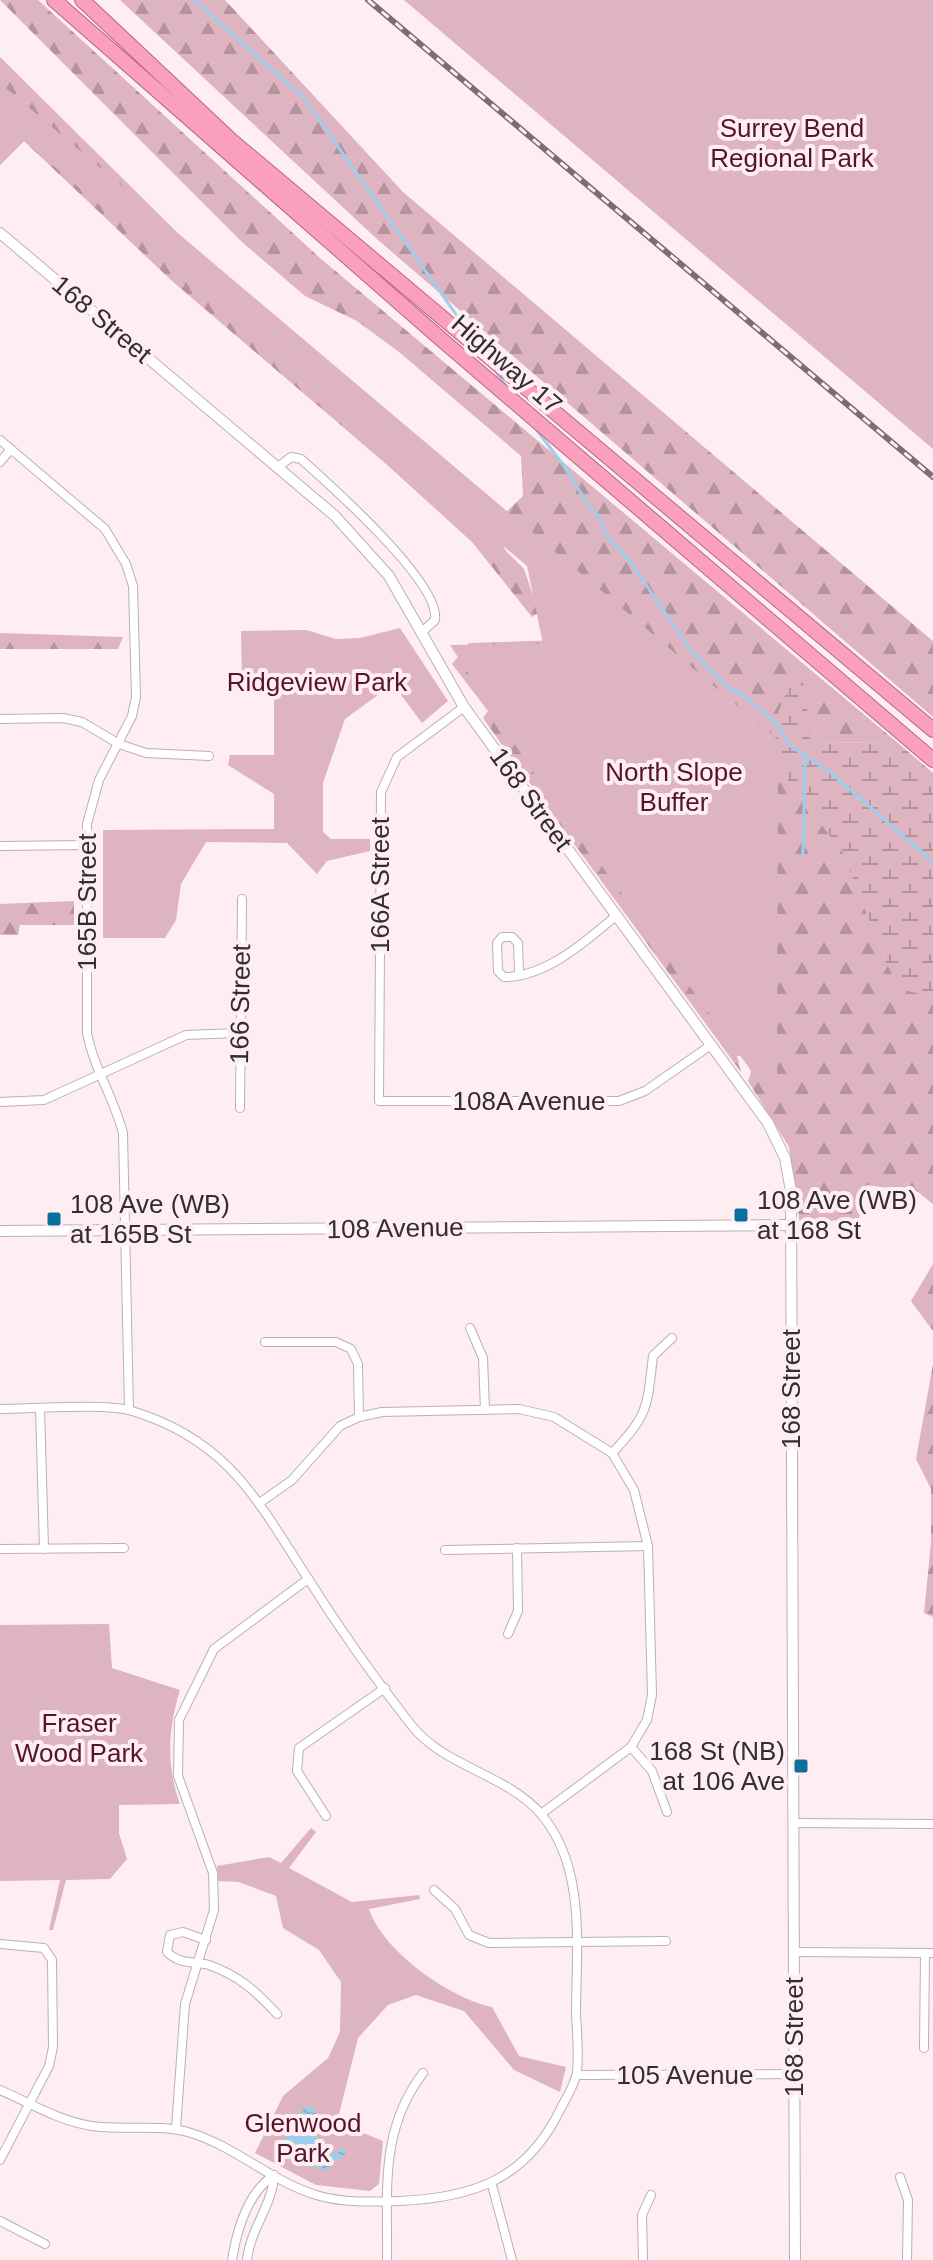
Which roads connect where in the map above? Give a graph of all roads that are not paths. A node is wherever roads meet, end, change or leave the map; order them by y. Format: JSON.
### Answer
{"nodes":[{"id":1,"x":54,"y":0,"type":"edge"},
{"id":2,"x":82,"y":0,"type":"edge"},
{"id":3,"x":0,"y":233,"type":"edge"},
{"id":4,"x":0,"y":440,"type":"edge"},
{"id":5,"x":11,"y":449,"type":"junction"},
{"id":6,"x":0,"y":462,"type":"edge"},
{"id":7,"x":277,"y":468,"type":"junction"},
{"id":8,"x":422,"y":632,"type":"junction"},
{"id":9,"x":464,"y":707,"type":"junction"},
{"id":10,"x":0,"y":719,"type":"edge"},
{"id":11,"x":933,"y":730,"type":"edge"},
{"id":12,"x":119,"y":744,"type":"junction"},
{"id":13,"x":209,"y":756,"type":"dead end"},
{"id":14,"x":931,"y":758,"type":"edge"},
{"id":15,"x":86,"y":845,"type":"junction"},
{"id":16,"x":0,"y":846,"type":"edge"},
{"id":17,"x":242,"y":899,"type":"dead end"},
{"id":18,"x":617,"y":915,"type":"junction"},
{"id":19,"x":519,"y":973,"type":"junction"},
{"id":20,"x":238,"y":1033,"type":"junction"},
{"id":21,"x":711,"y":1045,"type":"junction"},
{"id":22,"x":99,"y":1075,"type":"junction"},
{"id":23,"x":379,"y":1101,"type":"joint"},
{"id":24,"x":0,"y":1102,"type":"edge"},
{"id":25,"x":240,"y":1108,"type":"dead end"},
{"id":26,"x":790,"y":1225,"type":"junction"},
{"id":27,"x":125,"y":1230,"type":"junction"},
{"id":28,"x":0,"y":1231,"type":"edge"},
{"id":29,"x":470,"y":1328,"type":"dead end"},
{"id":30,"x":672,"y":1338,"type":"dead end"},
{"id":31,"x":265,"y":1342,"type":"dead end"},
{"id":32,"x":40,"y":1408,"type":"junction"},
{"id":33,"x":0,"y":1409,"type":"edge"},
{"id":34,"x":129,"y":1410,"type":"junction"},
{"id":35,"x":485,"y":1410,"type":"junction"},
{"id":36,"x":359,"y":1417,"type":"junction"},
{"id":37,"x":612,"y":1453,"type":"junction"},
{"id":38,"x":261,"y":1502,"type":"junction"},
{"id":39,"x":648,"y":1546,"type":"junction"},
{"id":40,"x":124,"y":1548,"type":"dead end"},
{"id":41,"x":517,"y":1548,"type":"junction"},
{"id":42,"x":0,"y":1549,"type":"edge"},
{"id":43,"x":44,"y":1549,"type":"junction"},
{"id":44,"x":445,"y":1550,"type":"dead end"},
{"id":45,"x":308,"y":1579,"type":"junction"},
{"id":46,"x":508,"y":1634,"type":"dead end"},
{"id":47,"x":385,"y":1688,"type":"junction"},
{"id":48,"x":631,"y":1747,"type":"junction"},
{"id":49,"x":667,"y":1812,"type":"dead end"},
{"id":50,"x":541,"y":1814,"type":"junction"},
{"id":51,"x":326,"y":1816,"type":"dead end"},
{"id":52,"x":793,"y":1823,"type":"junction"},
{"id":53,"x":933,"y":1824,"type":"edge"},
{"id":54,"x":434,"y":1890,"type":"dead end"},
{"id":55,"x":206,"y":1940,"type":"junction"},
{"id":56,"x":666,"y":1941,"type":"dead end"},
{"id":57,"x":576,"y":1942,"type":"junction"},
{"id":58,"x":0,"y":1944,"type":"edge"},
{"id":59,"x":793,"y":1952,"type":"junction"},
{"id":60,"x":929,"y":1953,"type":"edge"},
{"id":61,"x":197,"y":1964,"type":"junction"},
{"id":62,"x":277,"y":2014,"type":"dead end"},
{"id":63,"x":924,"y":2048,"type":"dead end"},
{"id":64,"x":423,"y":2073,"type":"dead end"},
{"id":65,"x":794,"y":2074,"type":"junction"},
{"id":66,"x":577,"y":2075,"type":"junction"},
{"id":67,"x":0,"y":2090,"type":"edge"},
{"id":68,"x":30,"y":2104,"type":"junction"},
{"id":69,"x":176,"y":2128,"type":"junction"},
{"id":70,"x":0,"y":2160,"type":"edge"},
{"id":71,"x":274,"y":2175,"type":"junction"},
{"id":72,"x":900,"y":2177,"type":"dead end"},
{"id":73,"x":492,"y":2185,"type":"junction"},
{"id":74,"x":651,"y":2195,"type":"dead end"},
{"id":75,"x":388,"y":2201,"type":"junction"},
{"id":76,"x":0,"y":2221,"type":"edge"},
{"id":77,"x":45,"y":2244,"type":"dead end"},
{"id":78,"x":232,"y":2260,"type":"edge"},
{"id":79,"x":247,"y":2260,"type":"edge"},
{"id":80,"x":387,"y":2260,"type":"edge"},
{"id":81,"x":512,"y":2260,"type":"edge"},
{"id":82,"x":643,"y":2260,"type":"edge"},
{"id":83,"x":795,"y":2260,"type":"edge"},
{"id":84,"x":907,"y":2260,"type":"edge"}],
"edges":[{"from":1,"to":14,"type":"highway","name":"Highway 17"},
{"from":2,"to":11,"type":"highway","name":"Highway 17"},
{"from":3,"to":7,"type":"street","name":"168 Street"},
{"from":4,"to":5,"type":"street","name":"165B Street"},
{"from":5,"to":6,"type":"street"},
{"from":5,"to":12,"type":"street","name":"165B Street"},
{"from":7,"to":8,"type":"street","name":"168 Street"},
{"from":7,"to":8,"type":"street"},
{"from":8,"to":9,"type":"street","name":"168 Street"},
{"from":9,"to":18,"type":"street","name":"168 Street"},
{"from":9,"to":23,"type":"street","name":"166A Street"},
{"from":10,"to":12,"type":"street"},
{"from":12,"to":13,"type":"street"},
{"from":12,"to":15,"type":"street","name":"165B Street"},
{"from":15,"to":16,"type":"street"},
{"from":15,"to":22,"type":"street","name":"165B Street"},
{"from":17,"to":20,"type":"street","name":"166 Street"},
{"from":18,"to":19,"type":"street"},
{"from":18,"to":21,"type":"street","name":"168 Street"},
{"from":19,"to":19,"type":"street"},
{"from":20,"to":22,"type":"street"},
{"from":20,"to":25,"type":"street","name":"166 Street"},
{"from":21,"to":23,"type":"street","name":"108A Avenue"},
{"from":21,"to":26,"type":"street","name":"168 Street"},
{"from":22,"to":24,"type":"street"},
{"from":22,"to":27,"type":"street","name":"165B Street"},
{"from":26,"to":27,"type":"street","name":"108 Avenue"},
{"from":26,"to":52,"type":"street","name":"168 Street"},
{"from":27,"to":28,"type":"street","name":"108 Avenue"},
{"from":27,"to":34,"type":"street","name":"165B Street"},
{"from":29,"to":35,"type":"street"},
{"from":30,"to":37,"type":"street"},
{"from":31,"to":36,"type":"street"},
{"from":32,"to":33,"type":"street"},
{"from":32,"to":34,"type":"street"},
{"from":32,"to":43,"type":"street"},
{"from":34,"to":38,"type":"street"},
{"from":35,"to":36,"type":"street"},
{"from":35,"to":37,"type":"street"},
{"from":36,"to":38,"type":"street"},
{"from":37,"to":39,"type":"street"},
{"from":38,"to":45,"type":"street"},
{"from":39,"to":41,"type":"street"},
{"from":39,"to":48,"type":"street"},
{"from":40,"to":43,"type":"street"},
{"from":41,"to":44,"type":"street"},
{"from":41,"to":46,"type":"street"},
{"from":42,"to":43,"type":"street"},
{"from":45,"to":47,"type":"street"},
{"from":45,"to":55,"type":"street"},
{"from":47,"to":50,"type":"street"},
{"from":47,"to":51,"type":"street"},
{"from":48,"to":49,"type":"street"},
{"from":48,"to":50,"type":"street"},
{"from":50,"to":57,"type":"street"},
{"from":52,"to":53,"type":"street"},
{"from":52,"to":59,"type":"street","name":"168 Street"},
{"from":54,"to":57,"type":"street"},
{"from":55,"to":61,"type":"street"},
{"from":55,"to":61,"type":"street"},
{"from":56,"to":57,"type":"street"},
{"from":57,"to":66,"type":"street"},
{"from":58,"to":68,"type":"street"},
{"from":59,"to":60,"type":"street"},
{"from":59,"to":65,"type":"street","name":"168 Street"},
{"from":60,"to":63,"type":"street"},
{"from":61,"to":62,"type":"street"},
{"from":61,"to":69,"type":"street"},
{"from":64,"to":75,"type":"street"},
{"from":65,"to":66,"type":"street","name":"105 Avenue"},
{"from":65,"to":83,"type":"street","name":"168 Street"},
{"from":66,"to":73,"type":"street"},
{"from":67,"to":68,"type":"street"},
{"from":68,"to":69,"type":"street"},
{"from":68,"to":70,"type":"street"},
{"from":69,"to":71,"type":"street"},
{"from":71,"to":75,"type":"street"},
{"from":71,"to":78,"type":"street"},
{"from":71,"to":79,"type":"street"},
{"from":72,"to":84,"type":"street"},
{"from":73,"to":75,"type":"street"},
{"from":73,"to":81,"type":"street"},
{"from":74,"to":82,"type":"street"},
{"from":75,"to":80,"type":"street"},
{"from":76,"to":77,"type":"street"}]}
